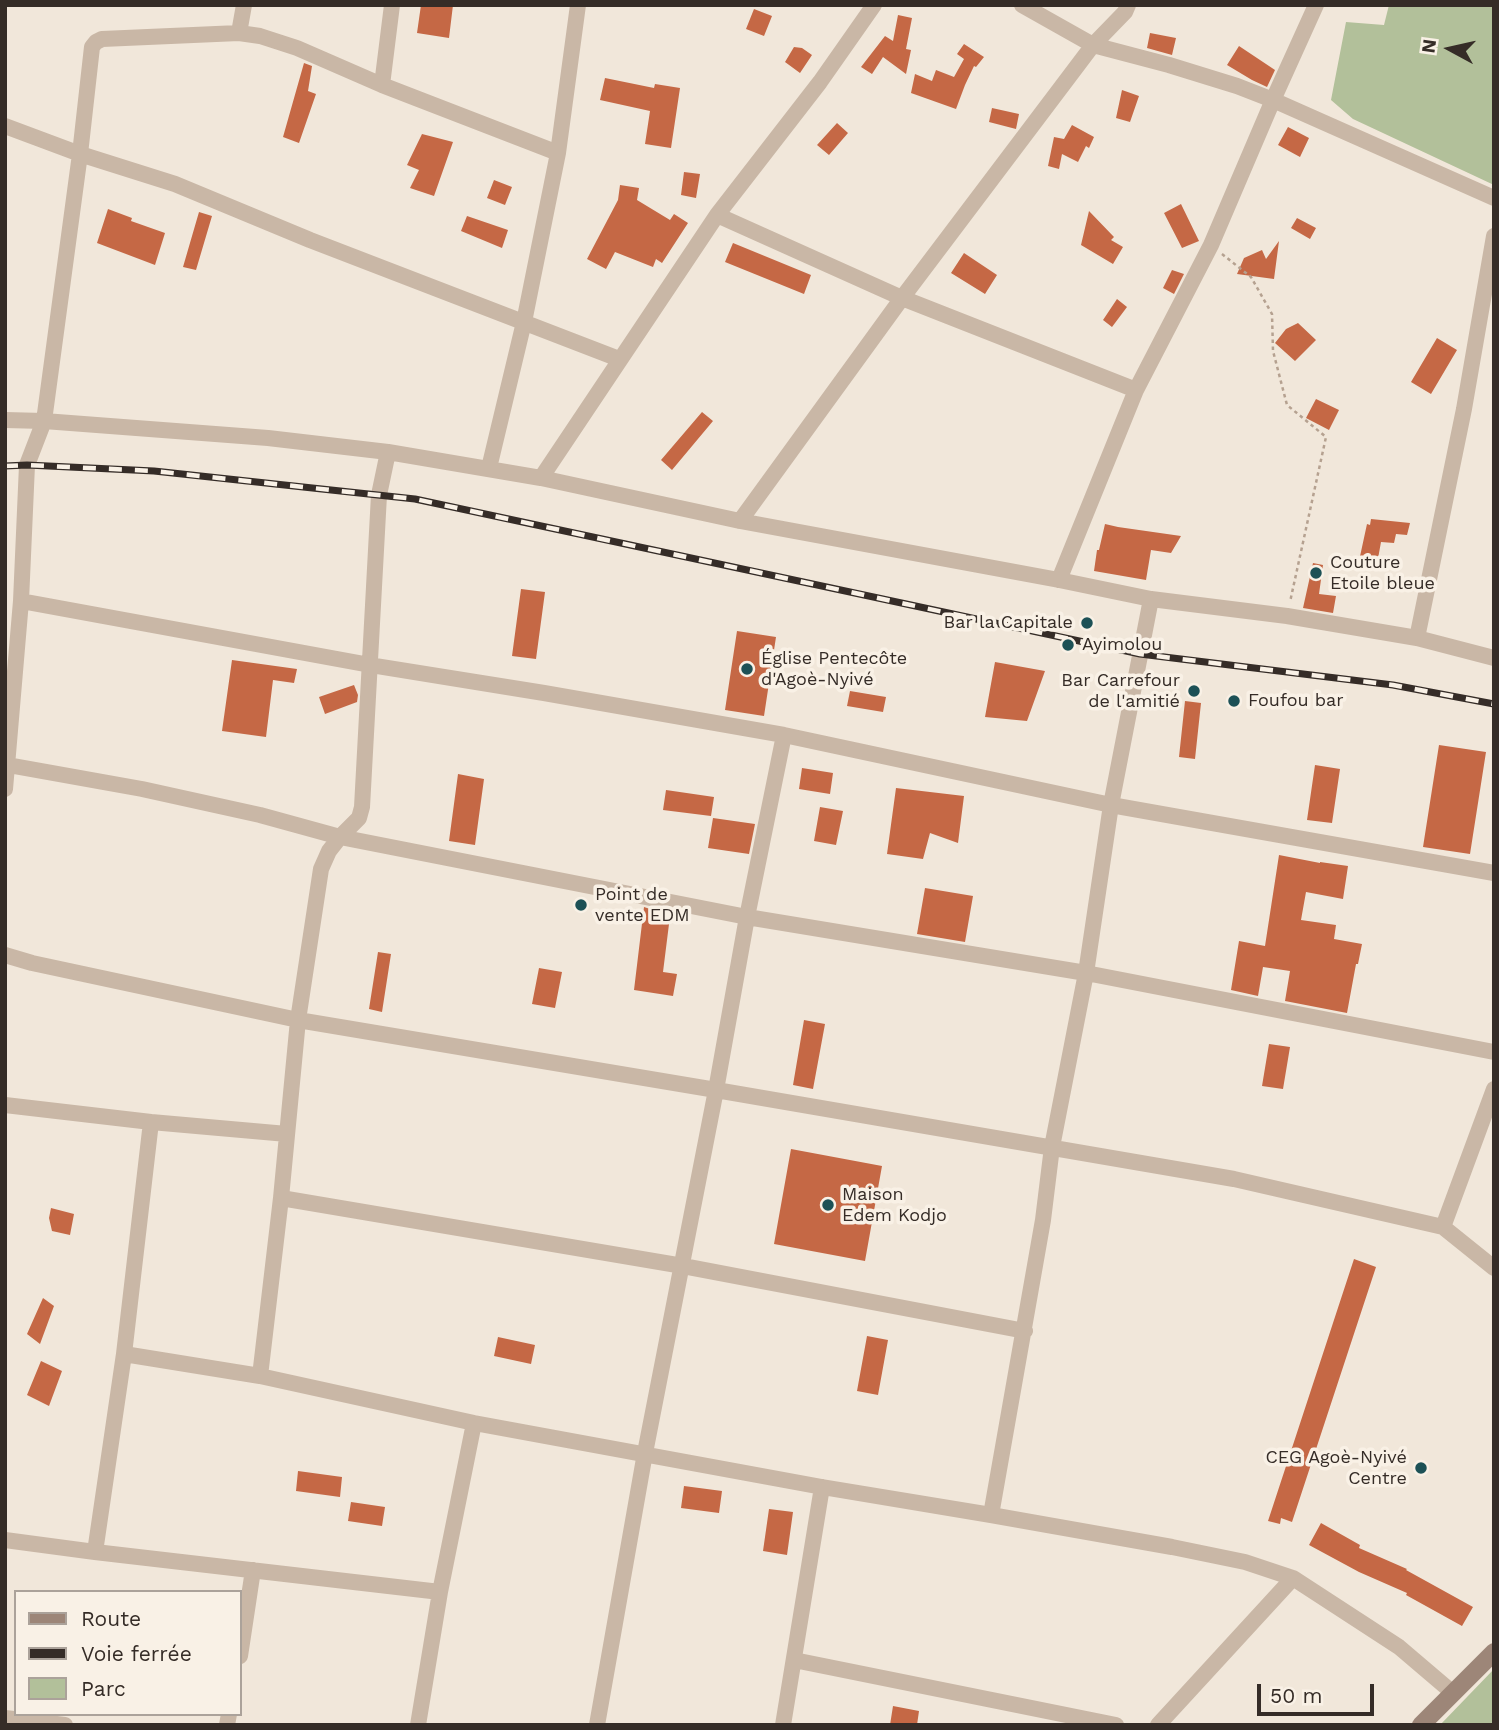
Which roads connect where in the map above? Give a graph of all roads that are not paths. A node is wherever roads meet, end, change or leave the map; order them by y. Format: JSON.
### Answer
{"nodes":[{"id":1,"x":244,"y":5,"type":"edge"},
{"id":2,"x":391,"y":5,"type":"edge"},
{"id":3,"x":578,"y":5,"type":"edge"},
{"id":4,"x":874,"y":5,"type":"edge"},
{"id":5,"x":1022,"y":5,"type":"edge"},
{"id":6,"x":1128,"y":5,"type":"edge"},
{"id":7,"x":1316,"y":5,"type":"edge"},
{"id":8,"x":239,"y":33,"type":"junction"},
{"id":9,"x":1093,"y":45,"type":"junction"},
{"id":10,"x":382,"y":85,"type":"junction"},
{"id":11,"x":1273,"y":100,"type":"junction"},
{"id":12,"x":5,"y":126,"type":"edge"},
{"id":13,"x":80,"y":153,"type":"junction"},
{"id":14,"x":558,"y":153,"type":"junction"},
{"id":15,"x":1494,"y":198,"type":"edge"},
{"id":16,"x":717,"y":215,"type":"junction"},
{"id":17,"x":1494,"y":236,"type":"edge"},
{"id":18,"x":902,"y":298,"type":"junction"},
{"id":19,"x":524,"y":322,"type":"junction"},
{"id":20,"x":619,"y":359,"type":"junction"},
{"id":21,"x":1136,"y":390,"type":"junction"},
{"id":22,"x":5,"y":420,"type":"edge"},
{"id":23,"x":44,"y":421,"type":"junction"},
{"id":24,"x":388,"y":452,"type":"junction"},
{"id":25,"x":489,"y":468,"type":"junction"},
{"id":26,"x":541,"y":478,"type":"junction"},
{"id":27,"x":740,"y":521,"type":"junction"},
{"id":28,"x":1059,"y":580,"type":"junction"},
{"id":29,"x":1151,"y":598,"type":"junction"},
{"id":30,"x":21,"y":601,"type":"junction"},
{"id":31,"x":1417,"y":638,"type":"junction"},
{"id":32,"x":1494,"y":658,"type":"edge"},
{"id":33,"x":370,"y":665,"type":"junction"},
{"id":34,"x":784,"y":736,"type":"junction"},
{"id":35,"x":8,"y":765,"type":"junction"},
{"id":36,"x":5,"y":789,"type":"edge"},
{"id":37,"x":1111,"y":805,"type":"junction"},
{"id":38,"x":340,"y":837,"type":"junction"},
{"id":39,"x":1494,"y":873,"type":"edge"},
{"id":40,"x":747,"y":916,"type":"junction"},
{"id":41,"x":5,"y":955,"type":"edge"},
{"id":42,"x":1086,"y":973,"type":"junction"},
{"id":43,"x":298,"y":1020,"type":"junction"},
{"id":44,"x":1494,"y":1052,"type":"edge"},
{"id":45,"x":1494,"y":1089,"type":"edge"},
{"id":46,"x":716,"y":1090,"type":"junction"},
{"id":47,"x":5,"y":1105,"type":"edge"},
{"id":48,"x":151,"y":1122,"type":"junction"},
{"id":49,"x":287,"y":1134,"type":"junction"},
{"id":50,"x":1052,"y":1147,"type":"junction"},
{"id":51,"x":281,"y":1198,"type":"junction"},
{"id":52,"x":1443,"y":1227,"type":"junction"},
{"id":53,"x":683,"y":1266,"type":"junction"},
{"id":54,"x":1494,"y":1268,"type":"edge"},
{"id":55,"x":1025,"y":1331,"type":"junction"},
{"id":56,"x":124,"y":1354,"type":"junction"},
{"id":57,"x":260,"y":1376,"type":"junction"},
{"id":58,"x":474,"y":1423,"type":"junction"},
{"id":59,"x":645,"y":1453,"type":"junction"},
{"id":60,"x":822,"y":1487,"type":"junction"},
{"id":61,"x":991,"y":1514,"type":"junction"},
{"id":62,"x":5,"y":1539,"type":"edge"},
{"id":63,"x":95,"y":1552,"type":"junction"},
{"id":64,"x":253,"y":1570,"type":"junction"},
{"id":65,"x":1293,"y":1578,"type":"junction"},
{"id":66,"x":440,"y":1592,"type":"junction"},
{"id":67,"x":242,"y":1643,"type":"edge"},
{"id":68,"x":1494,"y":1652,"type":"edge"},
{"id":69,"x":794,"y":1660,"type":"junction"},
{"id":70,"x":1453,"y":1693,"type":"junction"},
{"id":71,"x":5,"y":1718,"type":"edge"},
{"id":72,"x":65,"y":1725,"type":"edge"},
{"id":73,"x":418,"y":1725,"type":"edge"},
{"id":74,"x":597,"y":1725,"type":"edge"},
{"id":75,"x":783,"y":1725,"type":"edge"},
{"id":76,"x":1116,"y":1725,"type":"edge"},
{"id":77,"x":1158,"y":1725,"type":"edge"},
{"id":78,"x":1421,"y":1725,"type":"edge"}],
"edges":[{"from":1,"to":8,"type":"street"},
{"from":2,"to":10,"type":"street"},
{"from":3,"to":14,"type":"street"},
{"from":4,"to":16,"type":"street"},
{"from":5,"to":9,"type":"street"},
{"from":6,"to":9,"type":"street"},
{"from":7,"to":11,"type":"street"},
{"from":8,"to":10,"type":"street"},
{"from":8,"to":13,"type":"street"},
{"from":9,"to":11,"type":"street"},
{"from":9,"to":18,"type":"street"},
{"from":10,"to":14,"type":"street"},
{"from":11,"to":15,"type":"street"},
{"from":11,"to":21,"type":"street"},
{"from":12,"to":13,"type":"street"},
{"from":13,"to":19,"type":"street"},
{"from":13,"to":23,"type":"street"},
{"from":14,"to":19,"type":"street"},
{"from":16,"to":18,"type":"street"},
{"from":16,"to":20,"type":"street"},
{"from":17,"to":31,"type":"street"},
{"from":18,"to":21,"type":"street"},
{"from":18,"to":27,"type":"street"},
{"from":19,"to":20,"type":"street"},
{"from":19,"to":25,"type":"street"},
{"from":20,"to":26,"type":"street"},
{"from":21,"to":28,"type":"street"},
{"from":22,"to":23,"type":"street"},
{"from":23,"to":24,"type":"street"},
{"from":23,"to":30,"type":"street"},
{"from":24,"to":25,"type":"street"},
{"from":24,"to":33,"type":"street"},
{"from":25,"to":26,"type":"street"},
{"from":26,"to":27,"type":"street"},
{"from":27,"to":28,"type":"street"},
{"from":28,"to":29,"type":"street"},
{"from":29,"to":31,"type":"street"},
{"from":29,"to":37,"type":"street"},
{"from":30,"to":33,"type":"street"},
{"from":30,"to":35,"type":"street"},
{"from":31,"to":32,"type":"street"},
{"from":33,"to":34,"type":"street"},
{"from":33,"to":38,"type":"street"},
{"from":34,"to":37,"type":"street"},
{"from":34,"to":40,"type":"street"},
{"from":35,"to":36,"type":"street"},
{"from":35,"to":38,"type":"street"},
{"from":37,"to":39,"type":"street"},
{"from":37,"to":42,"type":"street"},
{"from":38,"to":40,"type":"street"},
{"from":38,"to":43,"type":"street"},
{"from":40,"to":42,"type":"street"},
{"from":40,"to":46,"type":"street"},
{"from":41,"to":43,"type":"street"},
{"from":42,"to":44,"type":"street"},
{"from":42,"to":50,"type":"street"},
{"from":43,"to":46,"type":"street"},
{"from":43,"to":49,"type":"street"},
{"from":45,"to":52,"type":"street"},
{"from":46,"to":50,"type":"street"},
{"from":46,"to":53,"type":"street"},
{"from":47,"to":48,"type":"street"},
{"from":48,"to":49,"type":"street"},
{"from":48,"to":56,"type":"street"},
{"from":49,"to":51,"type":"street"},
{"from":50,"to":52,"type":"street"},
{"from":50,"to":55,"type":"street"},
{"from":51,"to":53,"type":"street"},
{"from":51,"to":57,"type":"street"},
{"from":52,"to":54,"type":"street"},
{"from":53,"to":55,"type":"street"},
{"from":53,"to":59,"type":"street"},
{"from":55,"to":61,"type":"street"},
{"from":56,"to":57,"type":"street"},
{"from":56,"to":63,"type":"street"},
{"from":57,"to":58,"type":"street"},
{"from":58,"to":59,"type":"street"},
{"from":58,"to":66,"type":"street"},
{"from":59,"to":60,"type":"street"},
{"from":59,"to":74,"type":"street"},
{"from":60,"to":61,"type":"street"},
{"from":60,"to":69,"type":"street"},
{"from":61,"to":65,"type":"street"},
{"from":62,"to":63,"type":"street"},
{"from":63,"to":64,"type":"street"},
{"from":64,"to":66,"type":"street"},
{"from":64,"to":67,"type":"street"},
{"from":65,"to":70,"type":"street"},
{"from":65,"to":77,"type":"street"},
{"from":66,"to":73,"type":"street"},
{"from":68,"to":70,"type":"street"},
{"from":69,"to":75,"type":"street"},
{"from":69,"to":76,"type":"street"},
{"from":70,"to":78,"type":"street"},
{"from":71,"to":72,"type":"street"}]}
